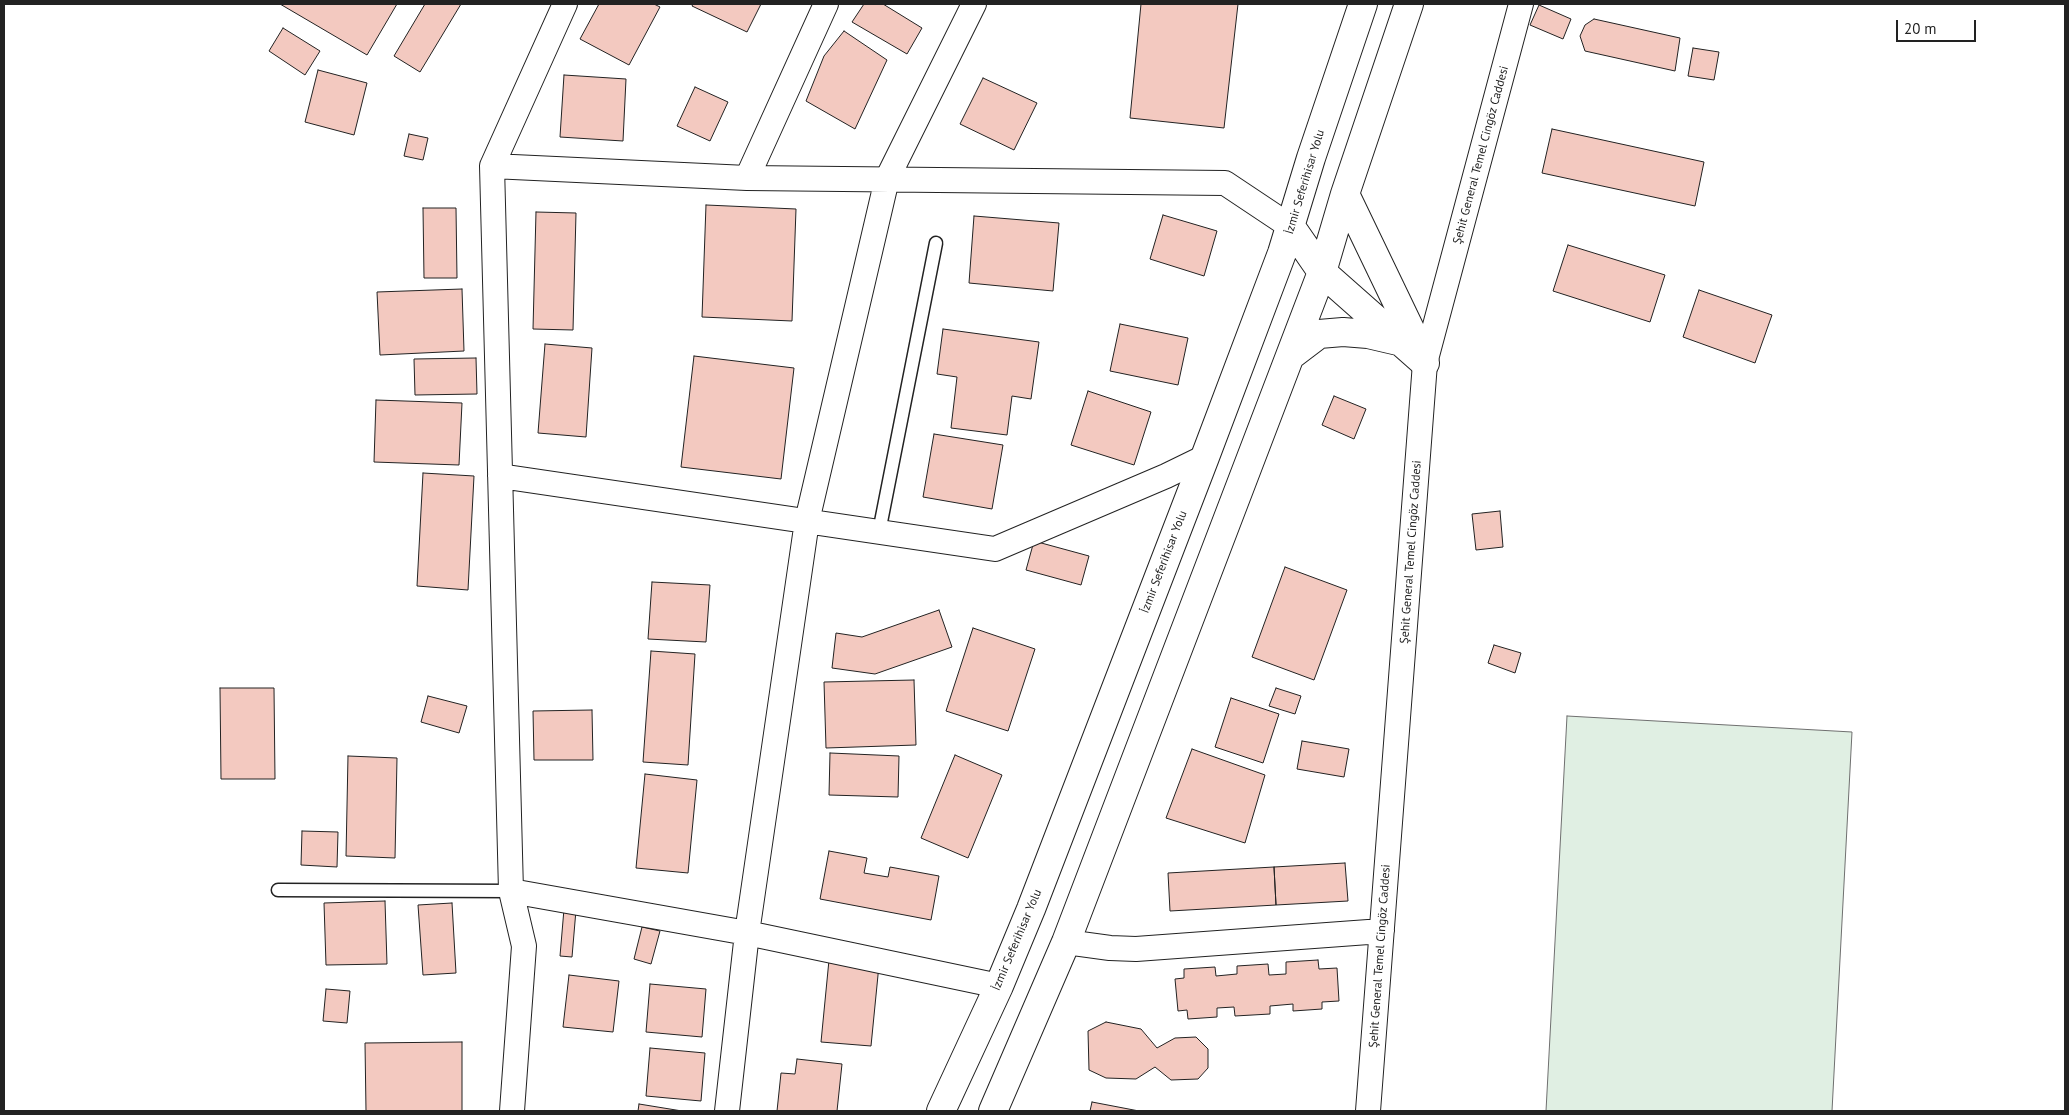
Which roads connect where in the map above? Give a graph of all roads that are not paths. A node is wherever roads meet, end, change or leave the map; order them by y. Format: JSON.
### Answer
{"nodes":[{"id":1,"x":565,"y":4,"type":"edge"},
{"id":2,"x":826,"y":4,"type":"edge"},
{"id":3,"x":974,"y":4,"type":"edge"},
{"id":4,"x":1364,"y":4,"type":"edge"},
{"id":5,"x":1410,"y":4,"type":"edge"},
{"id":6,"x":1521,"y":4,"type":"edge"},
{"id":7,"x":492,"y":166,"type":"junction"},
{"id":8,"x":747,"y":178,"type":"junction"},
{"id":9,"x":887,"y":179,"type":"junction"},
{"id":10,"x":1345,"y":194,"type":"junction"},
{"id":11,"x":1290,"y":227,"type":"junction"},
{"id":12,"x":936,"y":243,"type":"dead end"},
{"id":13,"x":1322,"y":272,"type":"junction"},
{"id":14,"x":1401,"y":342,"type":"junction"},
{"id":15,"x":1290,"y":356,"type":"junction"},
{"id":16,"x":1426,"y":363,"type":"junction"},
{"id":17,"x":1205,"y":457,"type":"junction"},
{"id":18,"x":500,"y":476,"type":"junction"},
{"id":19,"x":808,"y":521,"type":"junction"},
{"id":20,"x":879,"y":532,"type":"junction"},
{"id":21,"x":278,"y":890,"type":"dead end"},
{"id":22,"x":511,"y":891,"type":"junction"},
{"id":23,"x":1382,"y":931,"type":"junction"},
{"id":24,"x":747,"y":933,"type":"junction"},
{"id":25,"x":1066,"y":942,"type":"junction"},
{"id":26,"x":999,"y":986,"type":"junction"},
{"id":27,"x":512,"y":1111,"type":"edge"},
{"id":28,"x":727,"y":1111,"type":"edge"},
{"id":29,"x":941,"y":1111,"type":"edge"},
{"id":30,"x":993,"y":1111,"type":"edge"},
{"id":31,"x":1368,"y":1111,"type":"edge"}],
"edges":[{"from":1,"to":7,"type":"street"},
{"from":2,"to":8,"type":"street"},
{"from":3,"to":9,"type":"street"},
{"from":4,"to":11,"type":"main road","name":"İzmir Seferihisar Yolu"},
{"from":5,"to":10,"type":"main road"},
{"from":6,"to":16,"type":"street","name":"Şehit General Temel Cingöz Caddesi"},
{"from":7,"to":8,"type":"street"},
{"from":7,"to":18,"type":"street"},
{"from":8,"to":9,"type":"street"},
{"from":9,"to":11,"type":"street"},
{"from":9,"to":19,"type":"street"},
{"from":10,"to":13,"type":"main road"},
{"from":10,"to":16,"type":"main road"},
{"from":11,"to":13,"type":"main road"},
{"from":11,"to":17,"type":"main road","name":"İzmir Seferihisar Yolu"},
{"from":12,"to":20,"type":"lane"},
{"from":13,"to":14,"type":"main road"},
{"from":13,"to":15,"type":"main road"},
{"from":14,"to":15,"type":"main road"},
{"from":14,"to":16,"type":"main road"},
{"from":15,"to":25,"type":"main road"},
{"from":16,"to":23,"type":"street","name":"Şehit General Temel Cingöz Caddesi"},
{"from":17,"to":20,"type":"street"},
{"from":17,"to":26,"type":"main road","name":"İzmir Seferihisar Yolu"},
{"from":18,"to":19,"type":"street"},
{"from":18,"to":22,"type":"street"},
{"from":19,"to":20,"type":"street"},
{"from":19,"to":24,"type":"street"},
{"from":21,"to":22,"type":"lane"},
{"from":22,"to":24,"type":"street"},
{"from":22,"to":27,"type":"street"},
{"from":23,"to":25,"type":"street"},
{"from":23,"to":31,"type":"street","name":"Şehit General Temel Cingöz Caddesi"},
{"from":24,"to":26,"type":"street"},
{"from":24,"to":28,"type":"street"},
{"from":25,"to":30,"type":"main road"},
{"from":26,"to":29,"type":"main road","name":"İzmir Seferihisar Yolu"}]}
